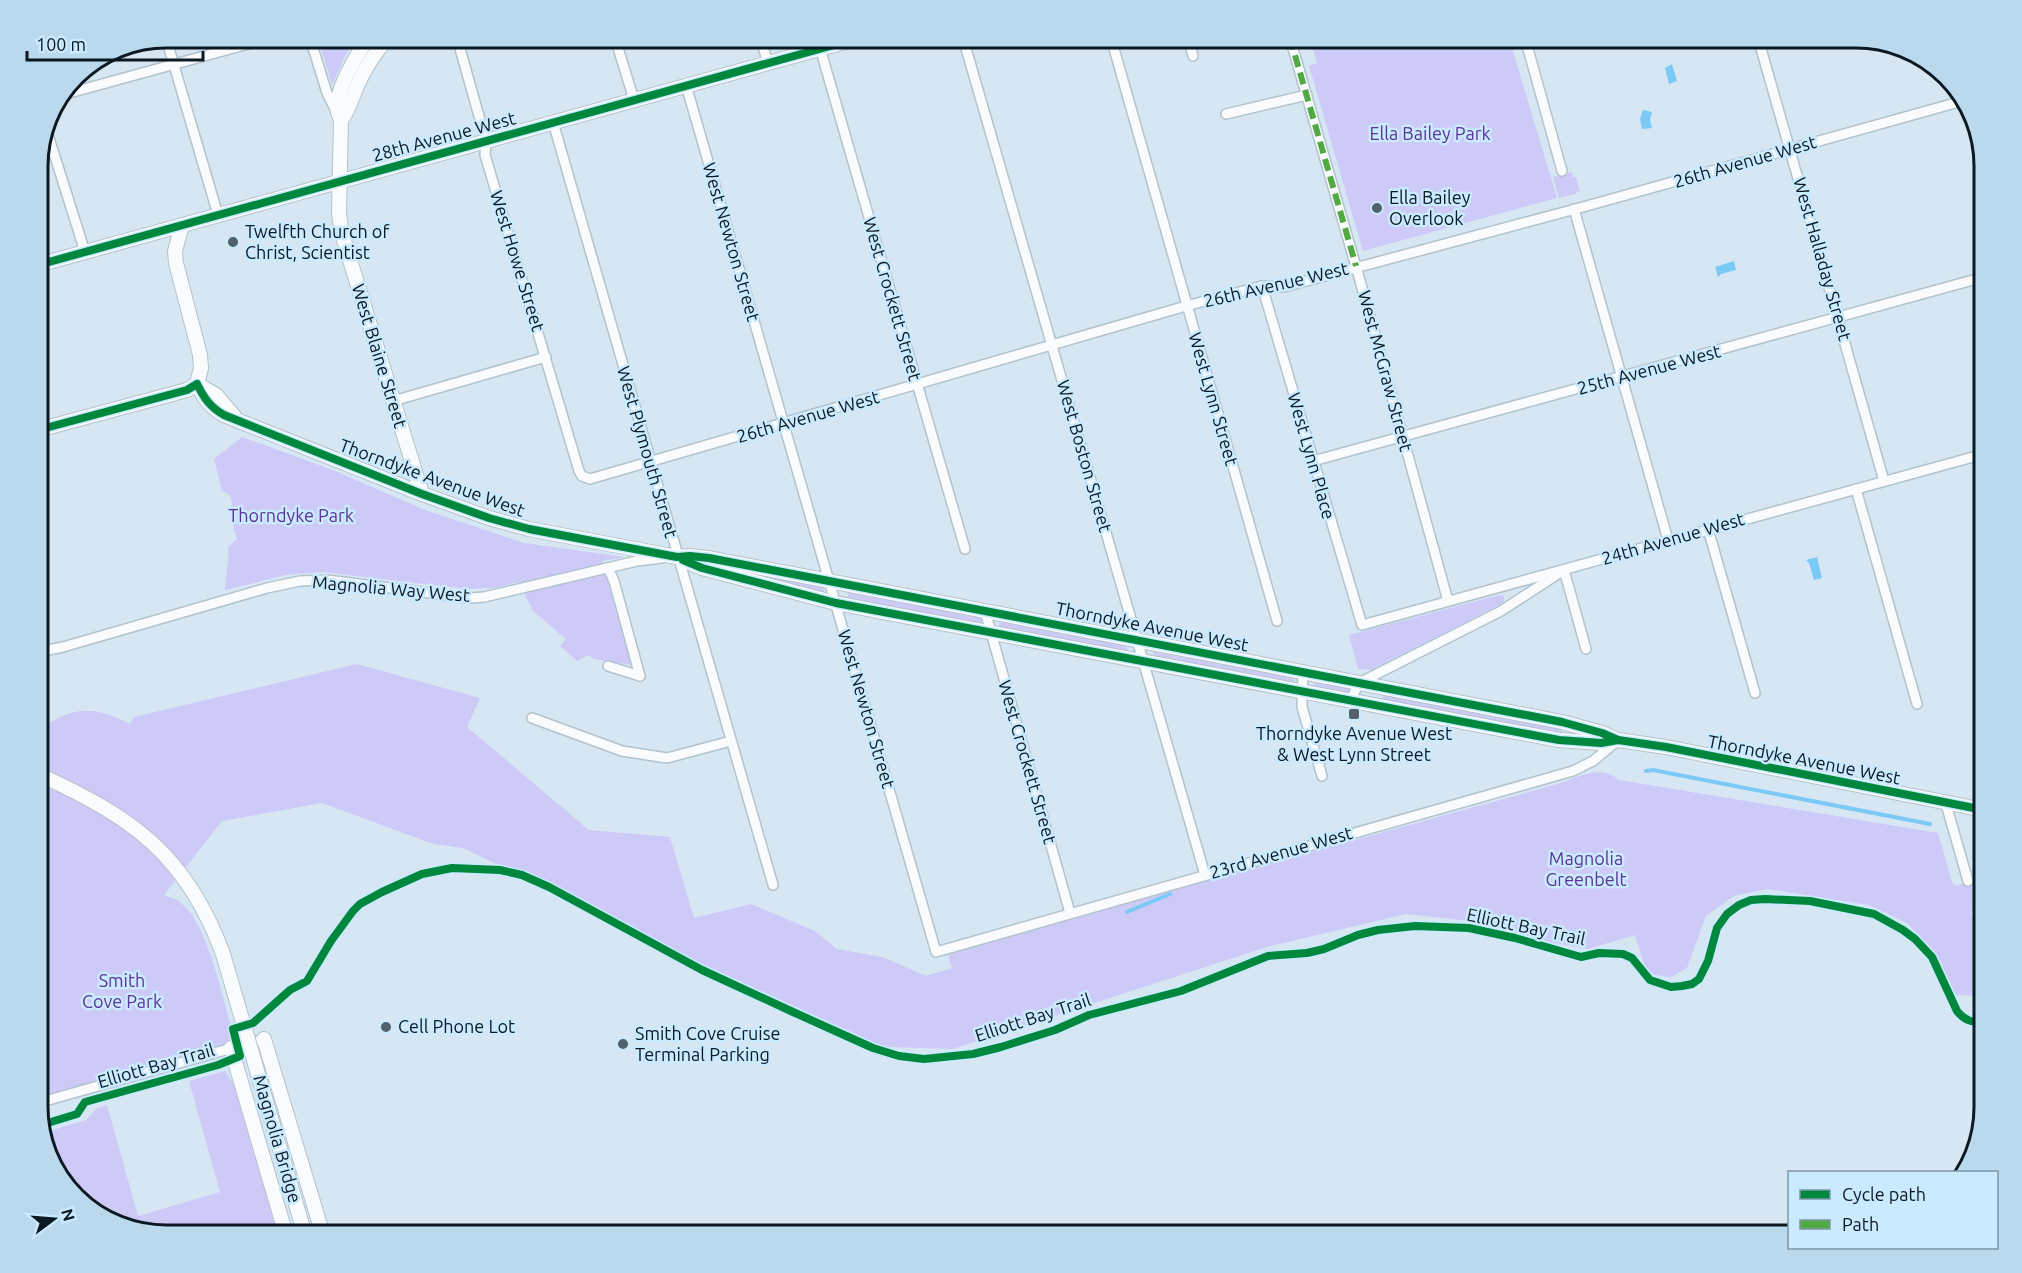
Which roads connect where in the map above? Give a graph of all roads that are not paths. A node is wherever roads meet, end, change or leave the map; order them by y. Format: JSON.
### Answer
{"nodes":[{"id":1,"x":169,"y":48,"type":"edge"},
{"id":2,"x":233,"y":48,"type":"edge"},
{"id":3,"x":312,"y":48,"type":"edge"},
{"id":4,"x":362,"y":48,"type":"edge"},
{"id":5,"x":381,"y":48,"type":"edge"},
{"id":6,"x":460,"y":48,"type":"edge"},
{"id":7,"x":618,"y":48,"type":"edge"},
{"id":8,"x":763,"y":48,"type":"edge"},
{"id":9,"x":820,"y":48,"type":"joint"},
{"id":10,"x":966,"y":48,"type":"edge"},
{"id":11,"x":1114,"y":48,"type":"edge"},
{"id":12,"x":1191,"y":48,"type":"edge"},
{"id":13,"x":1293,"y":48,"type":"edge"},
{"id":14,"x":1528,"y":48,"type":"edge"},
{"id":15,"x":1761,"y":48,"type":"edge"},
{"id":16,"x":1194,"y":56,"type":"dead end"},
{"id":17,"x":768,"y":63,"type":"junction"},
{"id":18,"x":174,"y":64,"type":"junction"},
{"id":19,"x":686,"y":85,"type":"junction"},
{"id":20,"x":74,"y":92,"type":"edge"},
{"id":21,"x":1307,"y":94,"type":"junction"},
{"id":22,"x":634,"y":100,"type":"junction"},
{"id":23,"x":1955,"y":103,"type":"edge"},
{"id":24,"x":1226,"y":114,"type":"dead end"},
{"id":25,"x":341,"y":121,"type":"junction"},
{"id":26,"x":553,"y":122,"type":"junction"},
{"id":27,"x":486,"y":141,"type":"junction"},
{"id":28,"x":51,"y":142,"type":"edge"},
{"id":29,"x":1790,"y":149,"type":"junction"},
{"id":30,"x":1562,"y":171,"type":"dead end"},
{"id":31,"x":340,"y":181,"type":"junction"},
{"id":32,"x":1574,"y":209,"type":"junction"},
{"id":33,"x":218,"y":215,"type":"junction"},
{"id":34,"x":182,"y":225,"type":"junction"},
{"id":35,"x":85,"y":252,"type":"junction"},
{"id":36,"x":48,"y":262,"type":"edge"},
{"id":37,"x":1356,"y":266,"type":"junction"},
{"id":38,"x":1974,"y":280,"type":"edge"},
{"id":39,"x":1262,"y":286,"type":"junction"},
{"id":40,"x":1186,"y":306,"type":"junction"},
{"id":41,"x":1839,"y":317,"type":"junction"},
{"id":42,"x":1052,"y":346,"type":"junction"},
{"id":43,"x":546,"y":357,"type":"junction"},
{"id":44,"x":1622,"y":377,"type":"junction"},
{"id":45,"x":197,"y":384,"type":"junction"},
{"id":46,"x":917,"y":385,"type":"junction"},
{"id":47,"x":393,"y":401,"type":"junction"},
{"id":48,"x":783,"y":424,"type":"junction"},
{"id":49,"x":48,"y":427,"type":"edge"},
{"id":50,"x":1404,"y":436,"type":"junction"},
{"id":51,"x":1974,"y":457,"type":"edge"},
{"id":52,"x":1313,"y":461,"type":"junction"},
{"id":53,"x":650,"y":463,"type":"junction"},
{"id":54,"x":589,"y":479,"type":"joint"},
{"id":55,"x":1884,"y":481,"type":"junction"},
{"id":56,"x":1856,"y":489,"type":"junction"},
{"id":57,"x":422,"y":494,"type":"junction"},
{"id":58,"x":1708,"y":529,"type":"junction"},
{"id":59,"x":1668,"y":540,"type":"junction"},
{"id":60,"x":965,"y":549,"type":"dead end"},
{"id":61,"x":677,"y":557,"type":"junction"},
{"id":62,"x":608,"y":568,"type":"junction"},
{"id":63,"x":1564,"y":570,"type":"junction"},
{"id":64,"x":830,"y":581,"type":"junction"},
{"id":65,"x":1448,"y":601,"type":"junction"},
{"id":66,"x":836,"y":603,"type":"junction"},
{"id":67,"x":985,"y":611,"type":"junction"},
{"id":68,"x":1277,"y":621,"type":"dead end"},
{"id":69,"x":1362,"y":625,"type":"joint"},
{"id":70,"x":991,"y":633,"type":"junction"},
{"id":71,"x":1136,"y":640,"type":"junction"},
{"id":72,"x":1586,"y":649,"type":"dead end"},
{"id":73,"x":48,"y":650,"type":"edge"},
{"id":74,"x":1142,"y":662,"type":"junction"},
{"id":75,"x":608,"y":666,"type":"dead end"},
{"id":76,"x":1302,"y":671,"type":"junction"},
{"id":77,"x":1359,"y":683,"type":"junction"},
{"id":78,"x":1303,"y":692,"type":"junction"},
{"id":79,"x":1755,"y":693,"type":"dead end"},
{"id":80,"x":1350,"y":701,"type":"junction"},
{"id":81,"x":1917,"y":704,"type":"dead end"},
{"id":82,"x":532,"y":718,"type":"dead end"},
{"id":83,"x":1618,"y":740,"type":"junction"},
{"id":84,"x":730,"y":741,"type":"junction"},
{"id":85,"x":1322,"y":777,"type":"dead end"},
{"id":86,"x":48,"y":779,"type":"edge"},
{"id":87,"x":1946,"y":804,"type":"junction"},
{"id":88,"x":1974,"y":808,"type":"edge"},
{"id":89,"x":1205,"y":875,"type":"junction"},
{"id":90,"x":1968,"y":881,"type":"dead end"},
{"id":91,"x":773,"y":885,"type":"dead end"},
{"id":92,"x":1070,"y":913,"type":"junction"},
{"id":93,"x":936,"y":952,"type":"joint"},
{"id":94,"x":264,"y":1039,"type":"joint"},
{"id":95,"x":231,"y":1048,"type":"junction"},
{"id":96,"x":48,"y":1100,"type":"edge"},
{"id":97,"x":283,"y":1225,"type":"edge"},
{"id":98,"x":302,"y":1225,"type":"edge"},
{"id":99,"x":320,"y":1225,"type":"edge"}],
"edges":[{"from":1,"to":18,"type":"street"},
{"from":2,"to":18,"type":"street"},
{"from":3,"to":25,"type":"street"},
{"from":4,"to":25,"type":"main road","name":"West Blaine Street"},
{"from":5,"to":25,"type":"main road"},
{"from":6,"to":27,"type":"street","name":"West Howe Street"},
{"from":7,"to":22,"type":"street"},
{"from":8,"to":17,"type":"street"},
{"from":9,"to":17,"type":"main road","name":"28th Avenue West"},
{"from":9,"to":46,"type":"street","name":"West Crockett Street"},
{"from":10,"to":42,"type":"street","name":"West Boston Street"},
{"from":11,"to":40,"type":"street","name":"West Lynn Street"},
{"from":12,"to":16,"type":"street"},
{"from":13,"to":21,"type":"street","name":"West McGraw Street"},
{"from":14,"to":30,"type":"street"},
{"from":15,"to":29,"type":"street","name":"West Halladay Street"},
{"from":17,"to":19,"type":"main road","name":"28th Avenue West"},
{"from":18,"to":20,"type":"street"},
{"from":18,"to":33,"type":"street"},
{"from":19,"to":22,"type":"main road","name":"28th Avenue West"},
{"from":19,"to":48,"type":"street","name":"West Newton Street"},
{"from":21,"to":24,"type":"street"},
{"from":21,"to":37,"type":"street","name":"West McGraw Street"},
{"from":22,"to":26,"type":"main road","name":"28th Avenue West"},
{"from":23,"to":29,"type":"street","name":"26th Avenue West"},
{"from":25,"to":31,"type":"main road","name":"West Blaine Street"},
{"from":26,"to":27,"type":"main road","name":"28th Avenue West"},
{"from":26,"to":53,"type":"street","name":"West Plymouth Street"},
{"from":27,"to":31,"type":"main road","name":"28th Avenue West"},
{"from":27,"to":43,"type":"street","name":"West Howe Street"},
{"from":28,"to":35,"type":"street"},
{"from":29,"to":32,"type":"street","name":"26th Avenue West"},
{"from":29,"to":41,"type":"street","name":"West Halladay Street"},
{"from":31,"to":33,"type":"main road","name":"28th Avenue West"},
{"from":31,"to":47,"type":"main road","name":"West Blaine Street"},
{"from":32,"to":37,"type":"street","name":"26th Avenue West"},
{"from":32,"to":44,"type":"street"},
{"from":33,"to":34,"type":"main road","name":"28th Avenue West"},
{"from":34,"to":35,"type":"main road","name":"28th Avenue West"},
{"from":34,"to":45,"type":"main road"},
{"from":35,"to":36,"type":"main road","name":"28th Avenue West"},
{"from":37,"to":39,"type":"street","name":"26th Avenue West"},
{"from":37,"to":50,"type":"street","name":"West McGraw Street"},
{"from":38,"to":41,"type":"street","name":"25th Avenue West"},
{"from":39,"to":40,"type":"street","name":"26th Avenue West"},
{"from":39,"to":52,"type":"street","name":"West Lynn Place"},
{"from":40,"to":42,"type":"street","name":"26th Avenue West"},
{"from":40,"to":68,"type":"street","name":"West Lynn Street"},
{"from":41,"to":44,"type":"street","name":"25th Avenue West"},
{"from":41,"to":55,"type":"street","name":"West Halladay Street"},
{"from":42,"to":46,"type":"street","name":"26th Avenue West"},
{"from":42,"to":71,"type":"street","name":"West Boston Street"},
{"from":43,"to":47,"type":"street"},
{"from":43,"to":54,"type":"street","name":"West Howe Street"},
{"from":44,"to":50,"type":"street","name":"25th Avenue West"},
{"from":44,"to":59,"type":"street"},
{"from":45,"to":49,"type":"main road"},
{"from":45,"to":57,"type":"main road","name":"Thorndyke Avenue West"},
{"from":46,"to":48,"type":"street","name":"26th Avenue West"},
{"from":46,"to":60,"type":"street","name":"West Crockett Street"},
{"from":47,"to":57,"type":"main road","name":"West Blaine Street"},
{"from":48,"to":53,"type":"street","name":"26th Avenue West"},
{"from":48,"to":64,"type":"street","name":"West Newton Street"},
{"from":50,"to":52,"type":"street","name":"25th Avenue West"},
{"from":50,"to":65,"type":"street","name":"West McGraw Street"},
{"from":51,"to":55,"type":"street","name":"24th Avenue West"},
{"from":52,"to":69,"type":"street","name":"West Lynn Place"},
{"from":53,"to":54,"type":"street","name":"26th Avenue West"},
{"from":53,"to":61,"type":"street","name":"West Plymouth Street"},
{"from":55,"to":56,"type":"street","name":"24th Avenue West"},
{"from":56,"to":58,"type":"street","name":"24th Avenue West"},
{"from":56,"to":81,"type":"street"},
{"from":57,"to":61,"type":"main road","name":"Thorndyke Avenue West"},
{"from":58,"to":59,"type":"street","name":"24th Avenue West"},
{"from":58,"to":79,"type":"street"},
{"from":59,"to":63,"type":"street","name":"24th Avenue West"},
{"from":61,"to":62,"type":"street","name":"Magnolia Way West"},
{"from":61,"to":64,"type":"main road","name":"Thorndyke Avenue West"},
{"from":61,"to":66,"type":"main road","name":"Thorndyke Avenue West"},
{"from":61,"to":84,"type":"street","name":"West Plymouth Street"},
{"from":62,"to":73,"type":"street","name":"Magnolia Way West"},
{"from":62,"to":75,"type":"street"},
{"from":63,"to":65,"type":"street","name":"24th Avenue West"},
{"from":63,"to":72,"type":"street"},
{"from":63,"to":77,"type":"street"},
{"from":64,"to":66,"type":"street","name":"West Newton Street"},
{"from":64,"to":67,"type":"main road","name":"Thorndyke Avenue West"},
{"from":65,"to":69,"type":"street","name":"24th Avenue West"},
{"from":66,"to":70,"type":"main road","name":"Thorndyke Avenue West"},
{"from":66,"to":93,"type":"street","name":"West Newton Street"},
{"from":67,"to":70,"type":"street","name":"West Crockett Street"},
{"from":67,"to":71,"type":"main road","name":"Thorndyke Avenue West"},
{"from":70,"to":74,"type":"main road","name":"Thorndyke Avenue West"},
{"from":70,"to":92,"type":"street","name":"West Crockett Street"},
{"from":71,"to":74,"type":"street","name":"West Boston Street"},
{"from":71,"to":76,"type":"main road","name":"Thorndyke Avenue West"},
{"from":74,"to":78,"type":"main road","name":"Thorndyke Avenue West"},
{"from":74,"to":89,"type":"street","name":"West Boston Street"},
{"from":76,"to":77,"type":"main road","name":"Thorndyke Avenue West"},
{"from":76,"to":78,"type":"street"},
{"from":77,"to":80,"type":"street"},
{"from":77,"to":83,"type":"main road","name":"Thorndyke Avenue West"},
{"from":78,"to":80,"type":"main road","name":"Thorndyke Avenue West"},
{"from":78,"to":85,"type":"street"},
{"from":80,"to":83,"type":"main road","name":"Thorndyke Avenue West"},
{"from":82,"to":84,"type":"street"},
{"from":83,"to":87,"type":"main road","name":"Thorndyke Avenue West"},
{"from":83,"to":89,"type":"street","name":"23rd Avenue West"},
{"from":84,"to":91,"type":"street","name":"West Plymouth Street"},
{"from":86,"to":98,"type":"main road","name":"Magnolia Bridge","bridge":true},
{"from":87,"to":88,"type":"main road","name":"Thorndyke Avenue West"},
{"from":87,"to":90,"type":"street"},
{"from":89,"to":92,"type":"street","name":"23rd Avenue West"},
{"from":92,"to":93,"type":"street","name":"23rd Avenue West"},
{"from":94,"to":95,"type":"street"},
{"from":94,"to":99,"type":"main road"},
{"from":95,"to":96,"type":"street"},
{"from":95,"to":97,"type":"main road"}]}
